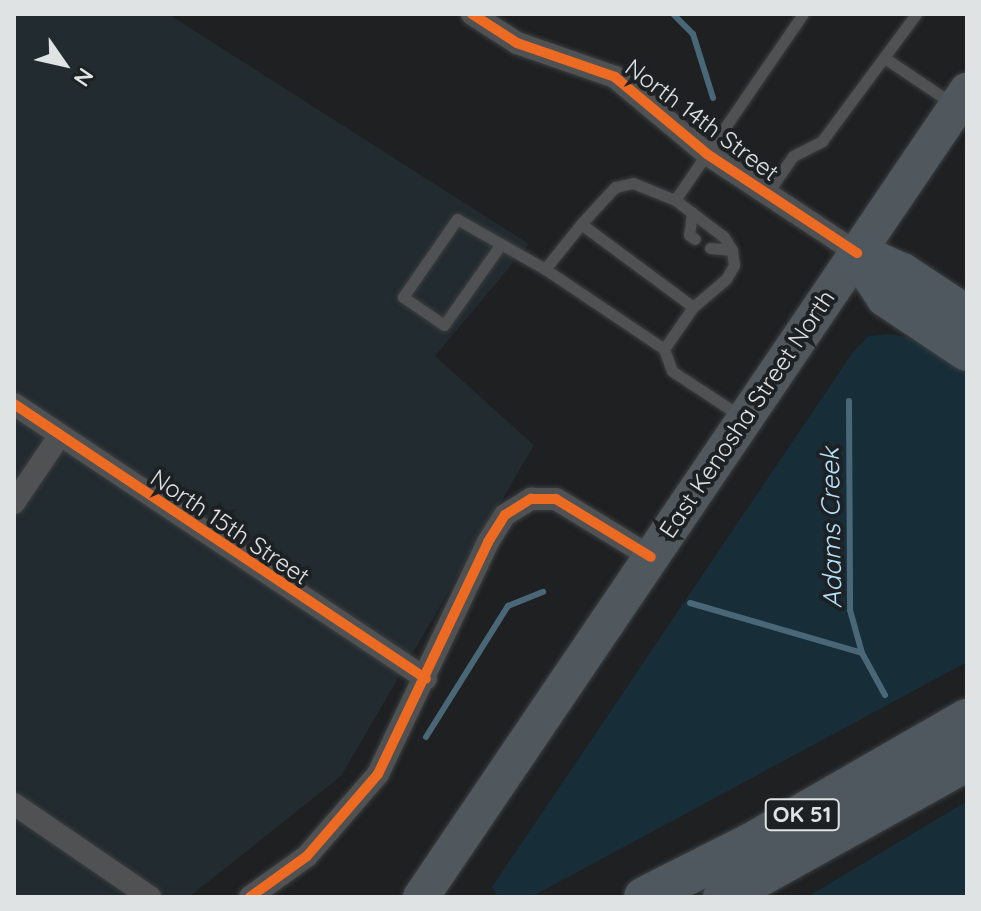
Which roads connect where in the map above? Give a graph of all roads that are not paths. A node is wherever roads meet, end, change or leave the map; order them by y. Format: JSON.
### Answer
{"nodes":[{"id":1,"x":472,"y":14,"type":"edge"},
{"id":2,"x":803,"y":14,"type":"edge"},
{"id":3,"x":916,"y":14,"type":"edge"},
{"id":4,"x":886,"y":59,"type":"junction"},
{"id":5,"x":962,"y":99,"type":"edge"},
{"id":6,"x":707,"y":154,"type":"junction"},
{"id":7,"x":766,"y":195,"type":"junction"},
{"id":8,"x":675,"y":200,"type":"junction"},
{"id":9,"x":692,"y":212,"type":"junction"},
{"id":10,"x":581,"y":224,"type":"junction"},
{"id":11,"x":695,"y":239,"type":"dead end"},
{"id":12,"x":499,"y":247,"type":"junction"},
{"id":13,"x":710,"y":248,"type":"dead end"},
{"id":14,"x":732,"y":250,"type":"junction"},
{"id":15,"x":857,"y":253,"type":"junction"},
{"id":16,"x":545,"y":269,"type":"junction"},
{"id":17,"x":693,"y":307,"type":"junction"},
{"id":18,"x":967,"y":316,"type":"edge"},
{"id":19,"x":664,"y":349,"type":"junction"},
{"id":20,"x":967,"y":351,"type":"edge"},
{"id":21,"x":14,"y":404,"type":"edge"},
{"id":22,"x":745,"y":419,"type":"junction"},
{"id":23,"x":60,"y":435,"type":"junction"},
{"id":24,"x":14,"y":503,"type":"edge"},
{"id":25,"x":651,"y":557,"type":"junction"},
{"id":26,"x":426,"y":679,"type":"junction"},
{"id":27,"x":964,"y":729,"type":"edge"},
{"id":28,"x":14,"y":804,"type":"edge"},
{"id":29,"x":150,"y":897,"type":"edge"},
{"id":30,"x":250,"y":897,"type":"edge"},
{"id":31,"x":421,"y":897,"type":"edge"},
{"id":32,"x":644,"y":897,"type":"edge"},
{"id":33,"x":723,"y":897,"type":"edge"}],
"edges":[{"from":1,"to":6,"type":"street","name":"North 14th Street"},
{"from":2,"to":6,"type":"lane"},
{"from":3,"to":4,"type":"lane"},
{"from":4,"to":5,"type":"lane"},
{"from":4,"to":7,"type":"lane"},
{"from":5,"to":15,"type":"main road","name":"East Kenosha Street North"},
{"from":6,"to":7,"type":"street","name":"North 14th Street"},
{"from":6,"to":8,"type":"lane"},
{"from":7,"to":15,"type":"street","name":"North 14th Street"},
{"from":8,"to":9,"type":"lane"},
{"from":8,"to":10,"type":"lane"},
{"from":9,"to":11,"type":"lane"},
{"from":9,"to":14,"type":"lane"},
{"from":10,"to":16,"type":"lane"},
{"from":10,"to":17,"type":"lane"},
{"from":12,"to":12,"type":"lane"},
{"from":12,"to":16,"type":"lane"},
{"from":13,"to":14,"type":"lane"},
{"from":14,"to":17,"type":"lane"},
{"from":15,"to":18,"type":"highway"},
{"from":15,"to":20,"type":"highway"},
{"from":15,"to":22,"type":"main road","name":"East Kenosha Street North"},
{"from":16,"to":19,"type":"lane"},
{"from":17,"to":19,"type":"lane"},
{"from":19,"to":22,"type":"lane"},
{"from":21,"to":23,"type":"street","name":"North 15th Street"},
{"from":22,"to":25,"type":"main road","name":"East Kenosha Street North"},
{"from":23,"to":24,"type":"street"},
{"from":23,"to":26,"type":"street","name":"North 15th Street"},
{"from":25,"to":26,"type":"street"},
{"from":25,"to":31,"type":"main road","name":"East Kenosha Street North"},
{"from":26,"to":30,"type":"street"},
{"from":27,"to":32,"type":"highway","number":"OK 51"},
{"from":27,"to":33,"type":"highway","number":"OK 51"},
{"from":28,"to":29,"type":"street"}]}
